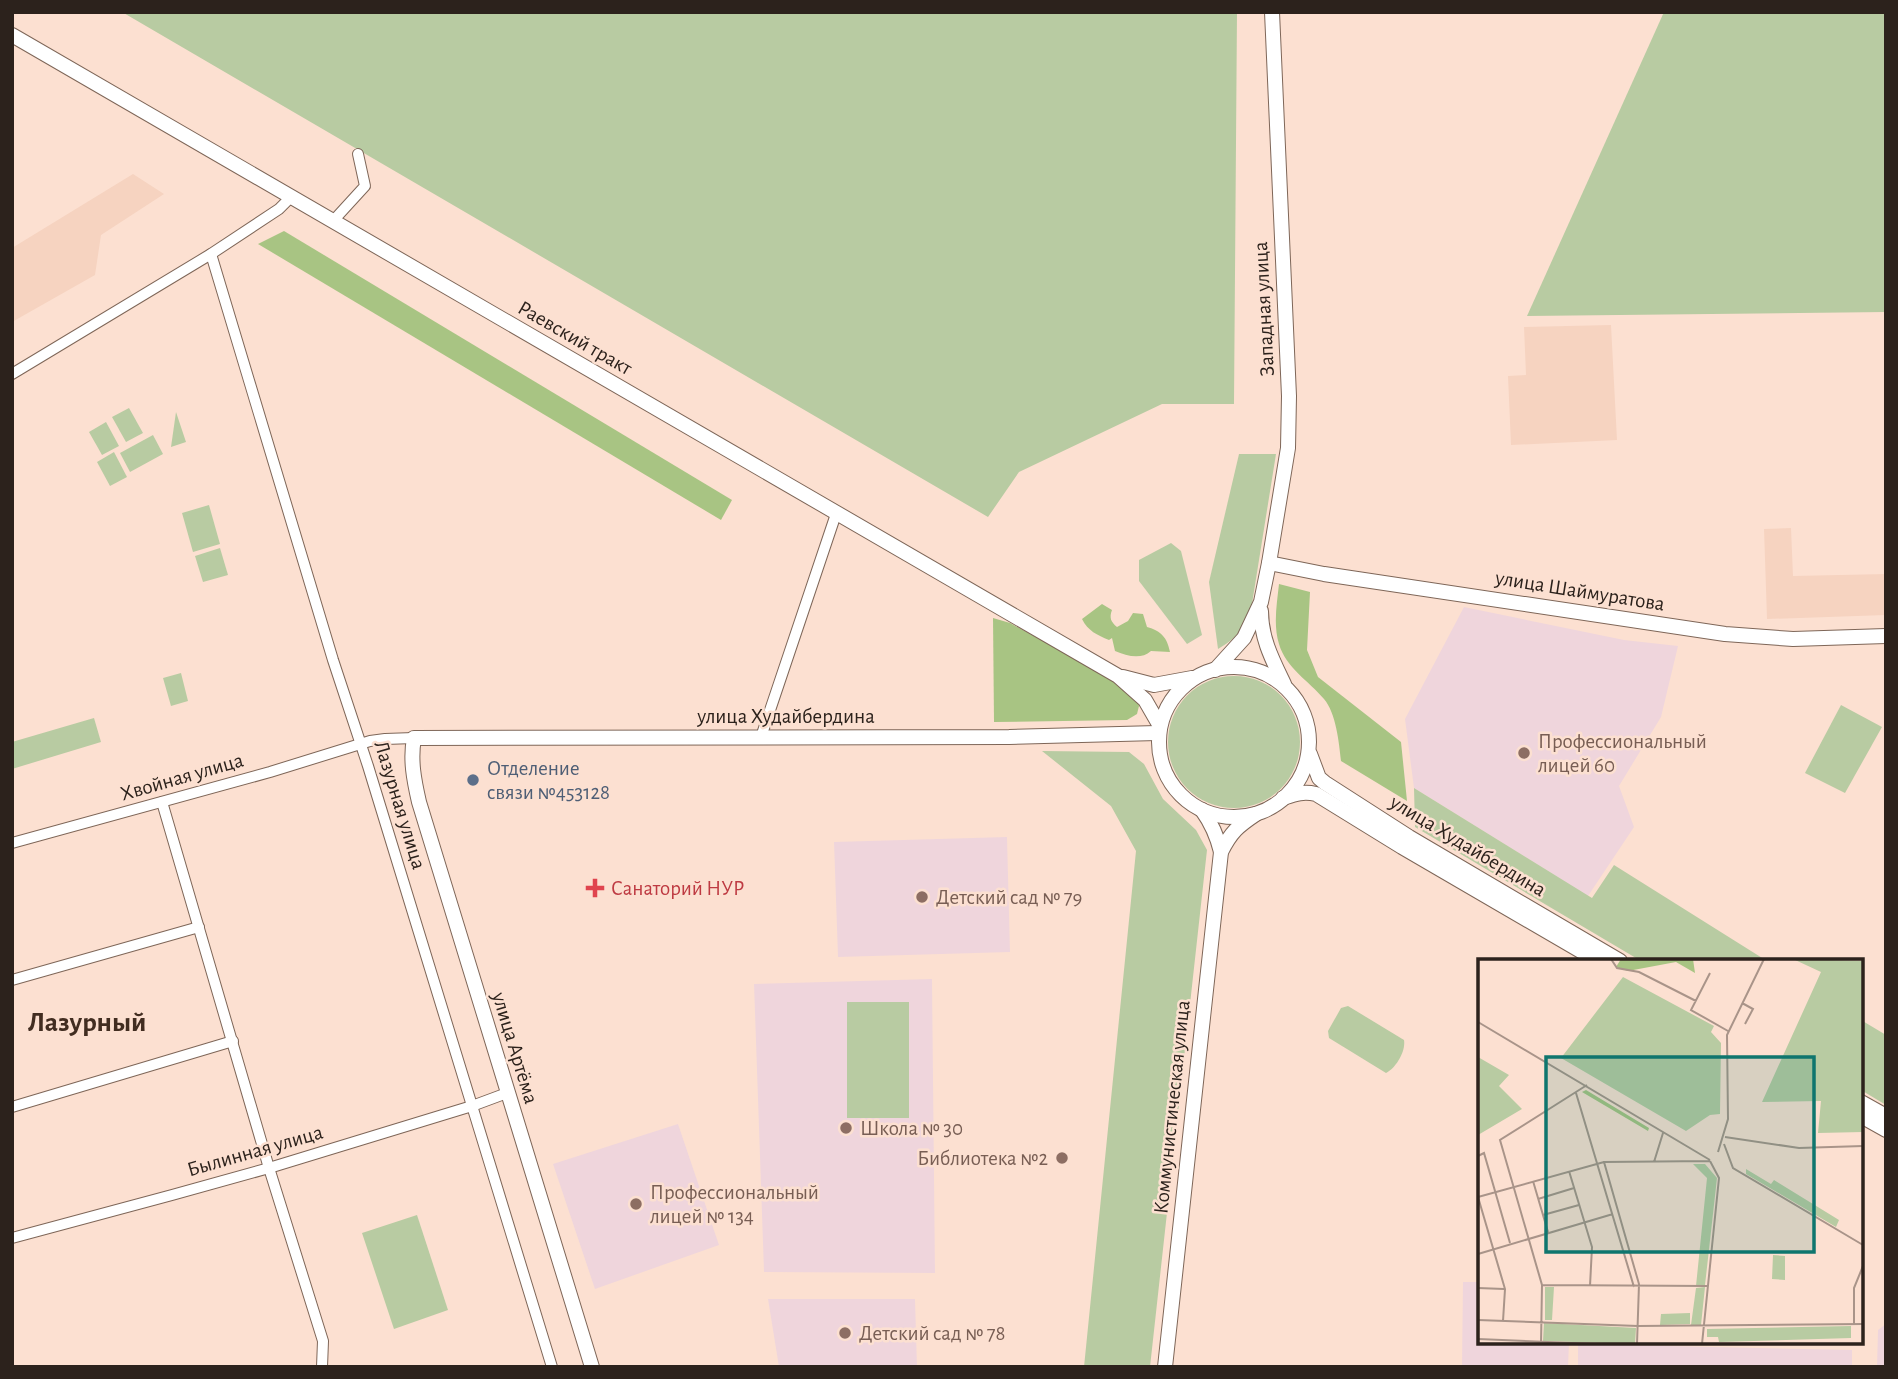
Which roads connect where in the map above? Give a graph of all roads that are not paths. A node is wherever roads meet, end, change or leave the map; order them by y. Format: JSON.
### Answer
{"nodes":[{"id":1,"x":1272,"y":12,"type":"edge"},
{"id":2,"x":12,"y":36,"type":"edge"},
{"id":3,"x":358,"y":154,"type":"dead end"},
{"id":4,"x":291,"y":197,"type":"junction"},
{"id":5,"x":333,"y":221,"type":"junction"},
{"id":6,"x":211,"y":254,"type":"junction"},
{"id":7,"x":12,"y":374,"type":"edge"},
{"id":8,"x":836,"y":514,"type":"junction"},
{"id":9,"x":1269,"y":563,"type":"junction"},
{"id":10,"x":1261,"y":602,"type":"junction"},
{"id":11,"x":1886,"y":636,"type":"edge"},
{"id":12,"x":1214,"y":670,"type":"junction"},
{"id":13,"x":1118,"y":676,"type":"junction"},
{"id":14,"x":1197,"y":677,"type":"junction"},
{"id":15,"x":1285,"y":687,"type":"junction"},
{"id":16,"x":1158,"y":730,"type":"junction"},
{"id":17,"x":761,"y":737,"type":"junction"},
{"id":18,"x":414,"y":738,"type":"junction"},
{"id":19,"x":360,"y":744,"type":"junction"},
{"id":20,"x":1310,"y":754,"type":"junction"},
{"id":21,"x":1282,"y":799,"type":"junction"},
{"id":22,"x":162,"y":802,"type":"junction"},
{"id":23,"x":1202,"y":810,"type":"junction"},
{"id":24,"x":1256,"y":814,"type":"junction"},
{"id":25,"x":12,"y":844,"type":"edge"},
{"id":26,"x":1221,"y":852,"type":"junction"},
{"id":27,"x":199,"y":927,"type":"junction"},
{"id":28,"x":1595,"y":959,"type":"edge"},
{"id":29,"x":1617,"y":959,"type":"edge"},
{"id":30,"x":12,"y":980,"type":"edge"},
{"id":31,"x":233,"y":1041,"type":"junction"},
{"id":32,"x":507,"y":1093,"type":"junction"},
{"id":33,"x":1863,"y":1103,"type":"edge"},
{"id":34,"x":472,"y":1106,"type":"junction"},
{"id":35,"x":12,"y":1107,"type":"edge"},
{"id":36,"x":1886,"y":1116,"type":"edge"},
{"id":37,"x":1863,"y":1117,"type":"edge"},
{"id":38,"x":1886,"y":1130,"type":"edge"},
{"id":39,"x":269,"y":1168,"type":"junction"},
{"id":40,"x":13,"y":1235,"type":"edge"},
{"id":41,"x":322,"y":1367,"type":"edge"},
{"id":42,"x":552,"y":1367,"type":"edge"},
{"id":43,"x":592,"y":1367,"type":"edge"},
{"id":44,"x":1165,"y":1367,"type":"edge"}],
"edges":[{"from":1,"to":9,"type":"main road","name":"Западная улица"},
{"from":2,"to":4,"type":"main road","name":"Раевский тракт"},
{"from":3,"to":5,"type":"street"},
{"from":4,"to":5,"type":"main road","name":"Раевский тракт"},
{"from":4,"to":6,"type":"street"},
{"from":5,"to":8,"type":"main road","name":"Раевский тракт"},
{"from":6,"to":7,"type":"street"},
{"from":6,"to":19,"type":"street","name":"Лазурная улица"},
{"from":8,"to":13,"type":"main road","name":"Раевский тракт"},
{"from":8,"to":17,"type":"street"},
{"from":9,"to":10,"type":"main road","name":"Западная улица"},
{"from":9,"to":11,"type":"main road","name":"улица Шаймуратова"},
{"from":10,"to":12,"type":"main road","name":"Западная улица"},
{"from":10,"to":15,"type":"main road","name":"Западная улица"},
{"from":12,"to":14,"type":"main road"},
{"from":12,"to":15,"type":"main road"},
{"from":13,"to":14,"type":"main road","name":"Раевский тракт"},
{"from":13,"to":16,"type":"main road","name":"Раевский тракт"},
{"from":14,"to":16,"type":"main road"},
{"from":15,"to":20,"type":"main road"},
{"from":16,"to":17,"type":"main road","name":"улица Худайбердина"},
{"from":16,"to":23,"type":"main road"},
{"from":17,"to":18,"type":"main road","name":"улица Худайбердина"},
{"from":18,"to":19,"type":"street","name":"Хвойная улица"},
{"from":18,"to":32,"type":"main road","name":"улица Артёма"},
{"from":19,"to":22,"type":"street","name":"Хвойная улица"},
{"from":19,"to":34,"type":"street","name":"Лазурная улица"},
{"from":20,"to":21,"type":"main road"},
{"from":20,"to":29,"type":"main road","name":"улица Худайбердина"},
{"from":21,"to":24,"type":"main road"},
{"from":21,"to":28,"type":"main road","name":"улица Худайбердина"},
{"from":22,"to":25,"type":"street","name":"Хвойная улица"},
{"from":22,"to":27,"type":"street"},
{"from":23,"to":24,"type":"main road"},
{"from":23,"to":26,"type":"main road","name":"Коммунистическая улица"},
{"from":24,"to":26,"type":"main road","name":"Коммунистическая улица"},
{"from":26,"to":44,"type":"main road","name":"Коммунистическая улица"},
{"from":27,"to":30,"type":"street"},
{"from":27,"to":31,"type":"street"},
{"from":31,"to":35,"type":"street"},
{"from":31,"to":39,"type":"street"},
{"from":32,"to":34,"type":"street","name":"Былинная улица"},
{"from":32,"to":43,"type":"main road","name":"улица Артёма"},
{"from":33,"to":36,"type":"main road"},
{"from":34,"to":39,"type":"street","name":"Былинная улица"},
{"from":34,"to":42,"type":"street","name":"Лазурная улица"},
{"from":37,"to":38,"type":"main road"},
{"from":39,"to":40,"type":"street","name":"Былинная улица"},
{"from":39,"to":41,"type":"street"}]}
